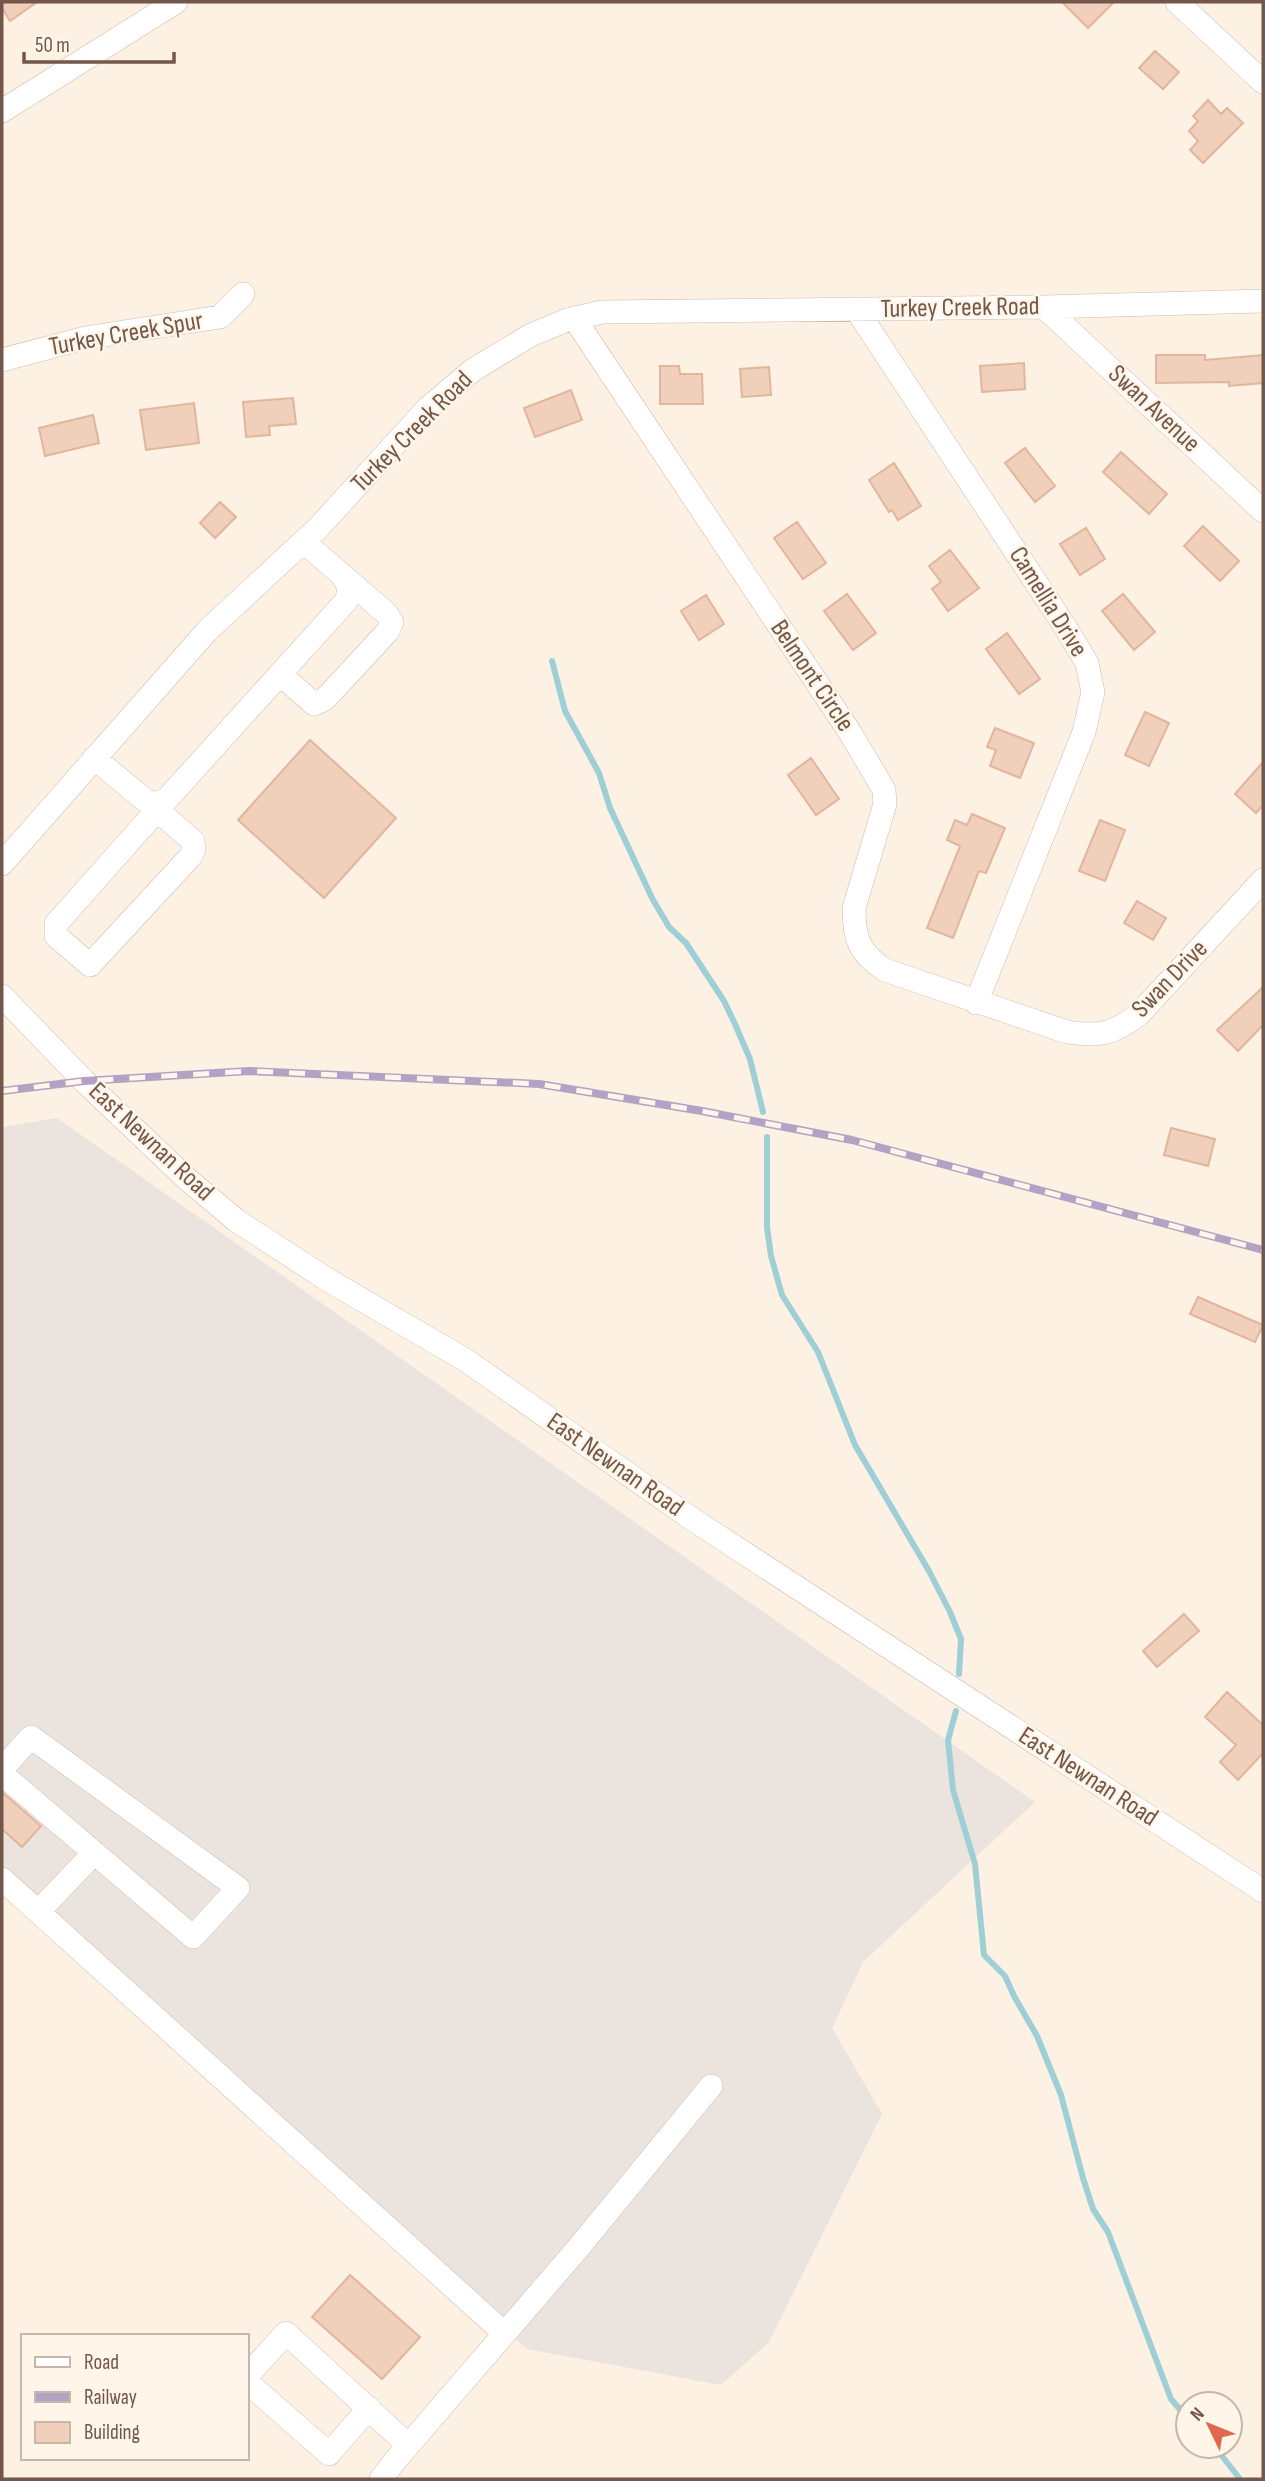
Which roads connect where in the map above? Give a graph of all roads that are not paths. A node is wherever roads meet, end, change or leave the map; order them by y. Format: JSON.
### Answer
{"nodes":[{"id":1,"x":176,"y":2,"type":"edge"},
{"id":2,"x":1177,"y":2,"type":"edge"},
{"id":3,"x":1263,"y":82,"type":"edge"},
{"id":4,"x":2,"y":111,"type":"edge"},
{"id":5,"x":243,"y":295,"type":"dead end"},
{"id":6,"x":1263,"y":301,"type":"edge"},
{"id":7,"x":1044,"y":307,"type":"junction"},
{"id":8,"x":856,"y":309,"type":"junction"},
{"id":9,"x":574,"y":318,"type":"junction"},
{"id":10,"x":2,"y":360,"type":"edge"},
{"id":11,"x":1263,"y":511,"type":"edge"},
{"id":12,"x":304,"y":542,"type":"junction"},
{"id":13,"x":342,"y":575,"type":"junction"},
{"id":14,"x":280,"y":674,"type":"junction"},
{"id":15,"x":94,"y":758,"type":"junction"},
{"id":16,"x":156,"y":807,"type":"junction"},
{"id":17,"x":2,"y":864,"type":"edge"},
{"id":18,"x":1263,"y":880,"type":"edge"},
{"id":19,"x":2,"y":996,"type":"edge"},
{"id":20,"x":976,"y":1003,"type":"junction"},
{"id":21,"x":2,"y":1772,"type":"edge"},
{"id":22,"x":94,"y":1853,"type":"junction"},
{"id":23,"x":2,"y":1879,"type":"edge"},
{"id":24,"x":1263,"y":1891,"type":"edge"},
{"id":25,"x":38,"y":1912,"type":"junction"},
{"id":26,"x":711,"y":2086,"type":"dead end"},
{"id":27,"x":504,"y":2333,"type":"junction"},
{"id":28,"x":248,"y":2375,"type":"edge"},
{"id":29,"x":248,"y":2383,"type":"edge"},
{"id":30,"x":369,"y":2409,"type":"junction"},
{"id":31,"x":408,"y":2445,"type":"junction"},
{"id":32,"x":382,"y":2479,"type":"edge"}],
"edges":[{"from":1,"to":4,"type":"street"},
{"from":2,"to":3,"type":"street"},
{"from":5,"to":10,"type":"street","name":"Turkey Creek Spur"},
{"from":6,"to":7,"type":"street","name":"Turkey Creek Road"},
{"from":7,"to":8,"type":"street","name":"Turkey Creek Road"},
{"from":7,"to":11,"type":"street","name":"Swan Avenue"},
{"from":8,"to":9,"type":"street","name":"Turkey Creek Road"},
{"from":8,"to":20,"type":"street","name":"Camellia Drive"},
{"from":9,"to":12,"type":"street","name":"Turkey Creek Road"},
{"from":9,"to":20,"type":"street","name":"Belmont Circle"},
{"from":12,"to":13,"type":"street"},
{"from":12,"to":15,"type":"street","name":"Turkey Creek Road"},
{"from":13,"to":14,"type":"street"},
{"from":13,"to":14,"type":"street"},
{"from":14,"to":16,"type":"street"},
{"from":15,"to":16,"type":"street"},
{"from":15,"to":17,"type":"street","name":"Turkey Creek Road"},
{"from":16,"to":16,"type":"street"},
{"from":18,"to":20,"type":"street","name":"Swan Drive"},
{"from":19,"to":24,"type":"street","name":"East Newnan Road"},
{"from":21,"to":22,"type":"street"},
{"from":21,"to":22,"type":"street"},
{"from":22,"to":25,"type":"street"},
{"from":23,"to":25,"type":"street"},
{"from":25,"to":27,"type":"street"},
{"from":26,"to":27,"type":"street"},
{"from":27,"to":31,"type":"street"},
{"from":28,"to":30,"type":"street"},
{"from":29,"to":30,"type":"street"},
{"from":30,"to":31,"type":"street"},
{"from":31,"to":32,"type":"street"}]}
